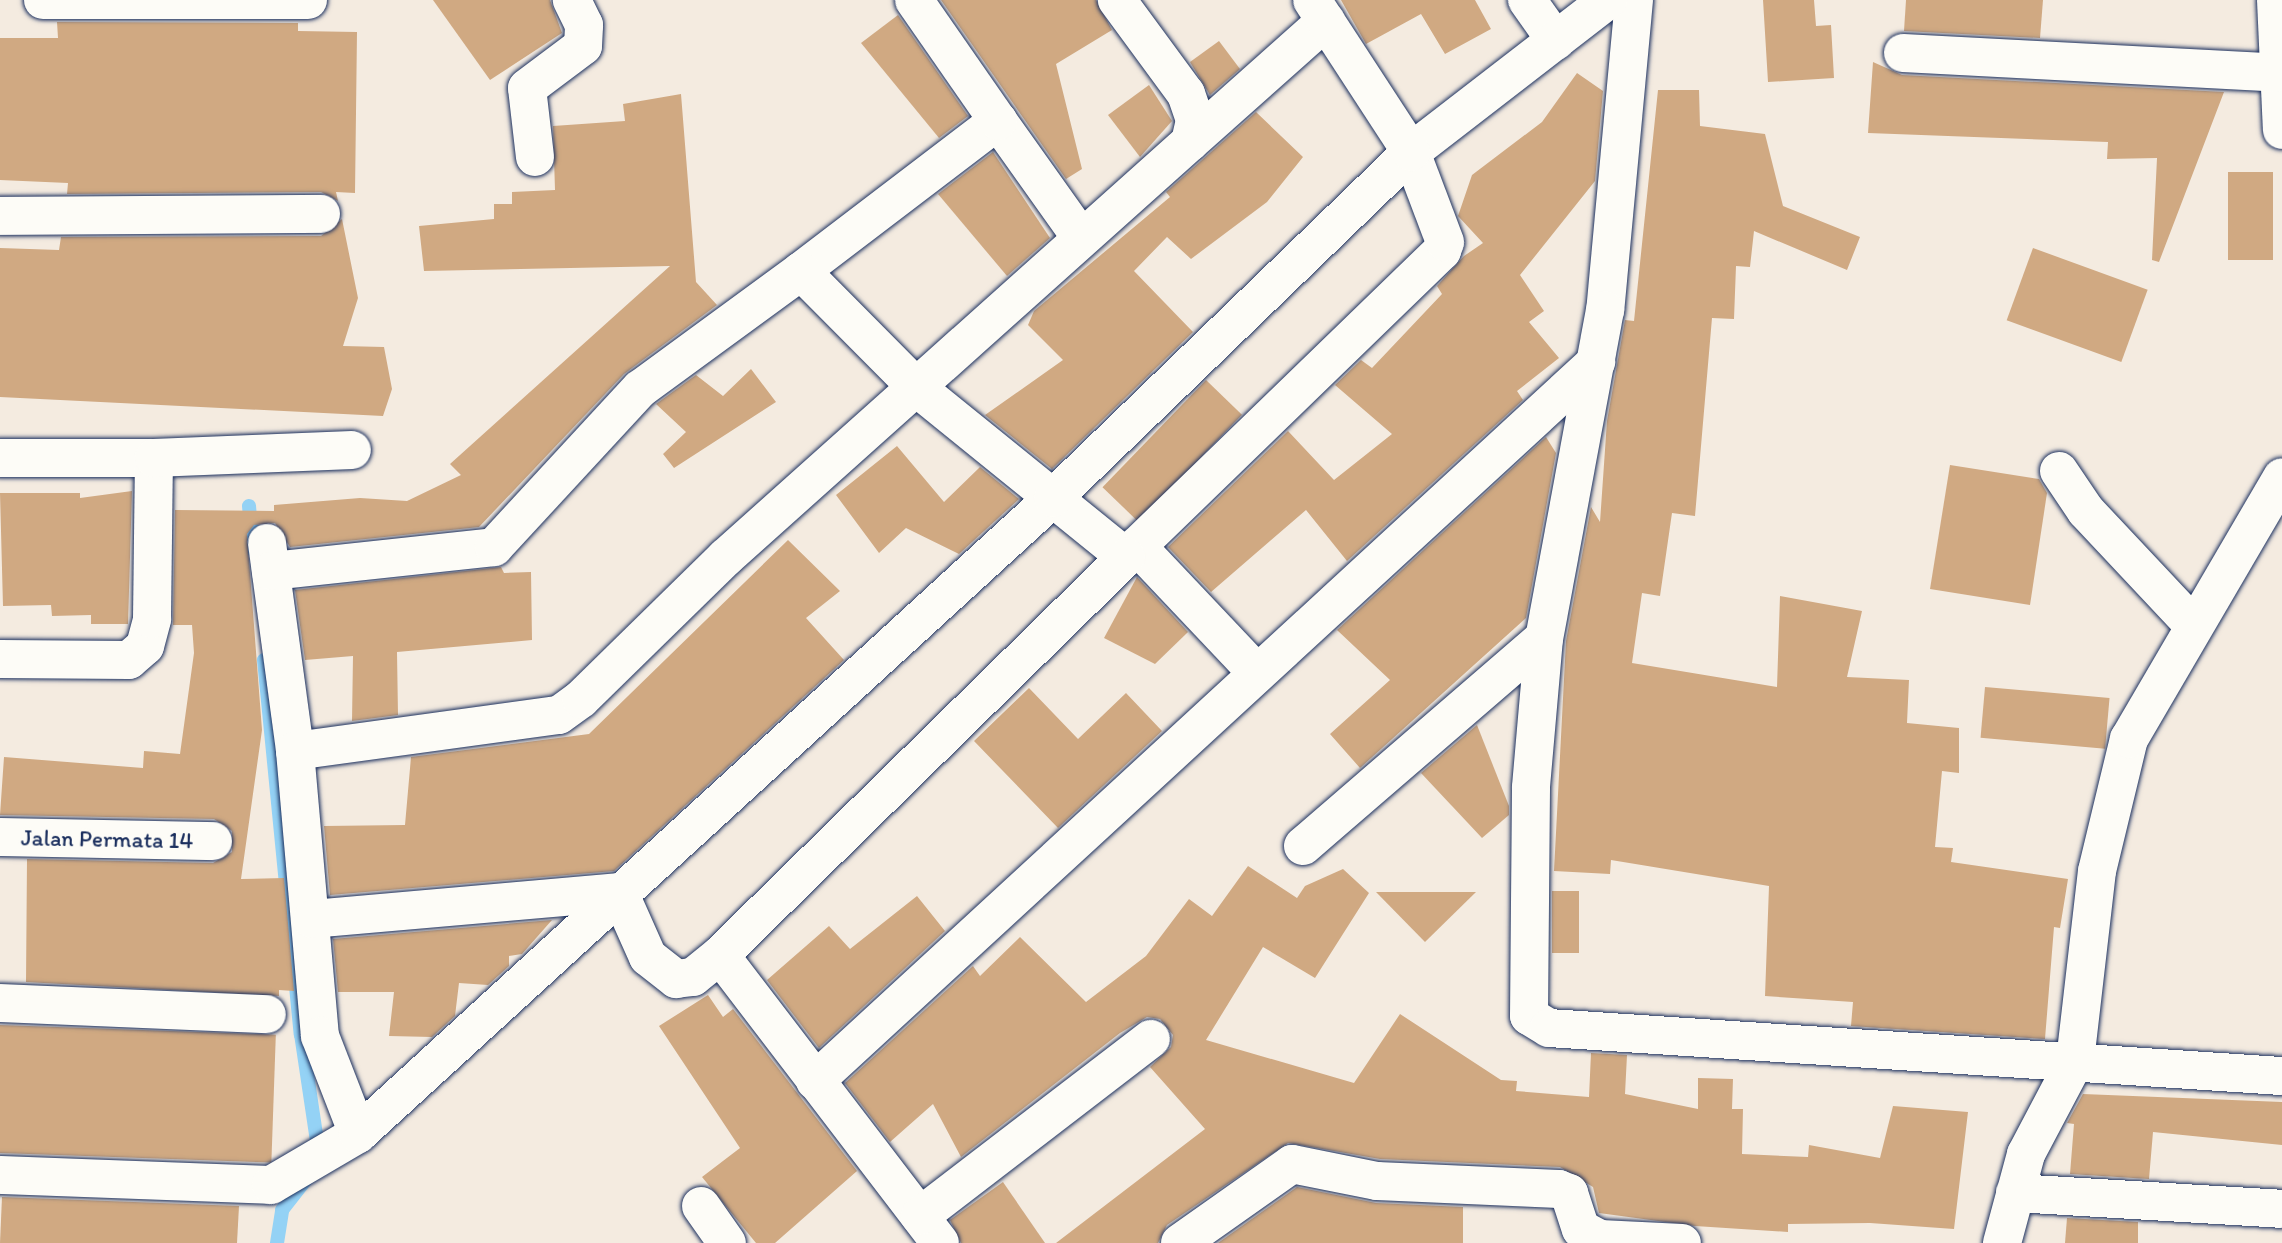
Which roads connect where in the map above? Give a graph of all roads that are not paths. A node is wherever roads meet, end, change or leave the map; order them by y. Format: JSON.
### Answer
{"nodes":[{"id":1,"x":43,"y":0,"type":"edge"},
{"id":2,"x":308,"y":0,"type":"edge"},
{"id":3,"x":572,"y":0,"type":"edge"},
{"id":4,"x":914,"y":0,"type":"edge"},
{"id":5,"x":1117,"y":0,"type":"edge"},
{"id":6,"x":1527,"y":0,"type":"edge"},
{"id":7,"x":1608,"y":0,"type":"edge"},
{"id":8,"x":1634,"y":0,"type":"edge"},
{"id":9,"x":2276,"y":0,"type":"edge"},
{"id":10,"x":1319,"y":10,"type":"edge"},
{"id":11,"x":1556,"y":41,"type":"junction"},
{"id":12,"x":1903,"y":54,"type":"dead end"},
{"id":13,"x":2279,"y":73,"type":"junction"},
{"id":14,"x":998,"y":121,"type":"junction"},
{"id":15,"x":2282,"y":130,"type":"edge"},
{"id":16,"x":1190,"y":142,"type":"junction"},
{"id":17,"x":1411,"y":152,"type":"junction"},
{"id":18,"x":535,"y":157,"type":"dead end"},
{"id":19,"x":321,"y":214,"type":"dead end"},
{"id":20,"x":0,"y":216,"type":"edge"},
{"id":21,"x":1079,"y":235,"type":"junction"},
{"id":22,"x":801,"y":271,"type":"junction"},
{"id":23,"x":1596,"y":362,"type":"junction"},
{"id":24,"x":917,"y":388,"type":"junction"},
{"id":25,"x":352,"y":450,"type":"dead end"},
{"id":26,"x":0,"y":458,"type":"edge"},
{"id":27,"x":153,"y":458,"type":"junction"},
{"id":28,"x":2059,"y":471,"type":"dead end"},
{"id":29,"x":2282,"y":477,"type":"edge"},
{"id":30,"x":1053,"y":498,"type":"junction"},
{"id":31,"x":1132,"y":551,"type":"junction"},
{"id":32,"x":2192,"y":624,"type":"junction"},
{"id":33,"x":1544,"y":638,"type":"junction"},
{"id":34,"x":0,"y":659,"type":"edge"},
{"id":35,"x":1256,"y":672,"type":"junction"},
{"id":36,"x":295,"y":751,"type":"junction"},
{"id":37,"x":0,"y":837,"type":"edge"},
{"id":38,"x":213,"y":841,"type":"dead end"},
{"id":39,"x":1303,"y":846,"type":"dead end"},
{"id":40,"x":619,"y":892,"type":"junction"},
{"id":41,"x":312,"y":919,"type":"junction"},
{"id":42,"x":720,"y":955,"type":"junction"},
{"id":43,"x":0,"y":1003,"type":"edge"},
{"id":44,"x":267,"y":1013,"type":"dead end"},
{"id":45,"x":1151,"y":1039,"type":"dead end"},
{"id":46,"x":2075,"y":1061,"type":"junction"},
{"id":47,"x":2282,"y":1076,"type":"edge"},
{"id":48,"x":815,"y":1081,"type":"junction"},
{"id":49,"x":358,"y":1134,"type":"junction"},
{"id":50,"x":0,"y":1175,"type":"edge"},
{"id":51,"x":2015,"y":1193,"type":"junction"},
{"id":52,"x":701,"y":1206,"type":"dead end"},
{"id":53,"x":2282,"y":1209,"type":"edge"},
{"id":54,"x":930,"y":1230,"type":"edge"},
{"id":55,"x":727,"y":1243,"type":"edge"},
{"id":56,"x":1180,"y":1243,"type":"edge"},
{"id":57,"x":1682,"y":1243,"type":"edge"},
{"id":58,"x":2002,"y":1243,"type":"edge"}],
"edges":[{"from":1,"to":2,"type":"street"},
{"from":3,"to":18,"type":"street"},
{"from":4,"to":14,"type":"street"},
{"from":5,"to":16,"type":"street"},
{"from":6,"to":11,"type":"street"},
{"from":7,"to":11,"type":"street"},
{"from":8,"to":23,"type":"street"},
{"from":9,"to":13,"type":"street"},
{"from":10,"to":16,"type":"street"},
{"from":10,"to":17,"type":"street"},
{"from":11,"to":17,"type":"street"},
{"from":12,"to":13,"type":"street"},
{"from":13,"to":15,"type":"street"},
{"from":14,"to":21,"type":"street"},
{"from":14,"to":22,"type":"street"},
{"from":16,"to":21,"type":"street"},
{"from":17,"to":30,"type":"street"},
{"from":17,"to":31,"type":"street"},
{"from":19,"to":20,"type":"street"},
{"from":21,"to":24,"type":"street"},
{"from":22,"to":24,"type":"street"},
{"from":22,"to":36,"type":"street"},
{"from":23,"to":33,"type":"street"},
{"from":23,"to":35,"type":"street"},
{"from":24,"to":30,"type":"street"},
{"from":24,"to":36,"type":"street"},
{"from":25,"to":27,"type":"street"},
{"from":26,"to":27,"type":"street"},
{"from":27,"to":34,"type":"street"},
{"from":28,"to":32,"type":"street"},
{"from":29,"to":32,"type":"street"},
{"from":30,"to":31,"type":"street"},
{"from":30,"to":40,"type":"street"},
{"from":31,"to":35,"type":"street"},
{"from":31,"to":42,"type":"street"},
{"from":32,"to":46,"type":"street"},
{"from":33,"to":39,"type":"street"},
{"from":33,"to":46,"type":"street"},
{"from":35,"to":48,"type":"street"},
{"from":36,"to":41,"type":"street"},
{"from":37,"to":38,"type":"street","name":"Jalan Permata 14"},
{"from":40,"to":41,"type":"street"},
{"from":40,"to":42,"type":"street"},
{"from":40,"to":49,"type":"street"},
{"from":41,"to":49,"type":"street"},
{"from":42,"to":48,"type":"street"},
{"from":43,"to":44,"type":"street"},
{"from":45,"to":54,"type":"street"},
{"from":46,"to":47,"type":"street"},
{"from":46,"to":51,"type":"street"},
{"from":48,"to":54,"type":"street"},
{"from":49,"to":50,"type":"street"},
{"from":51,"to":53,"type":"street"},
{"from":51,"to":58,"type":"street"},
{"from":52,"to":55,"type":"street"},
{"from":56,"to":57,"type":"street"}]}
